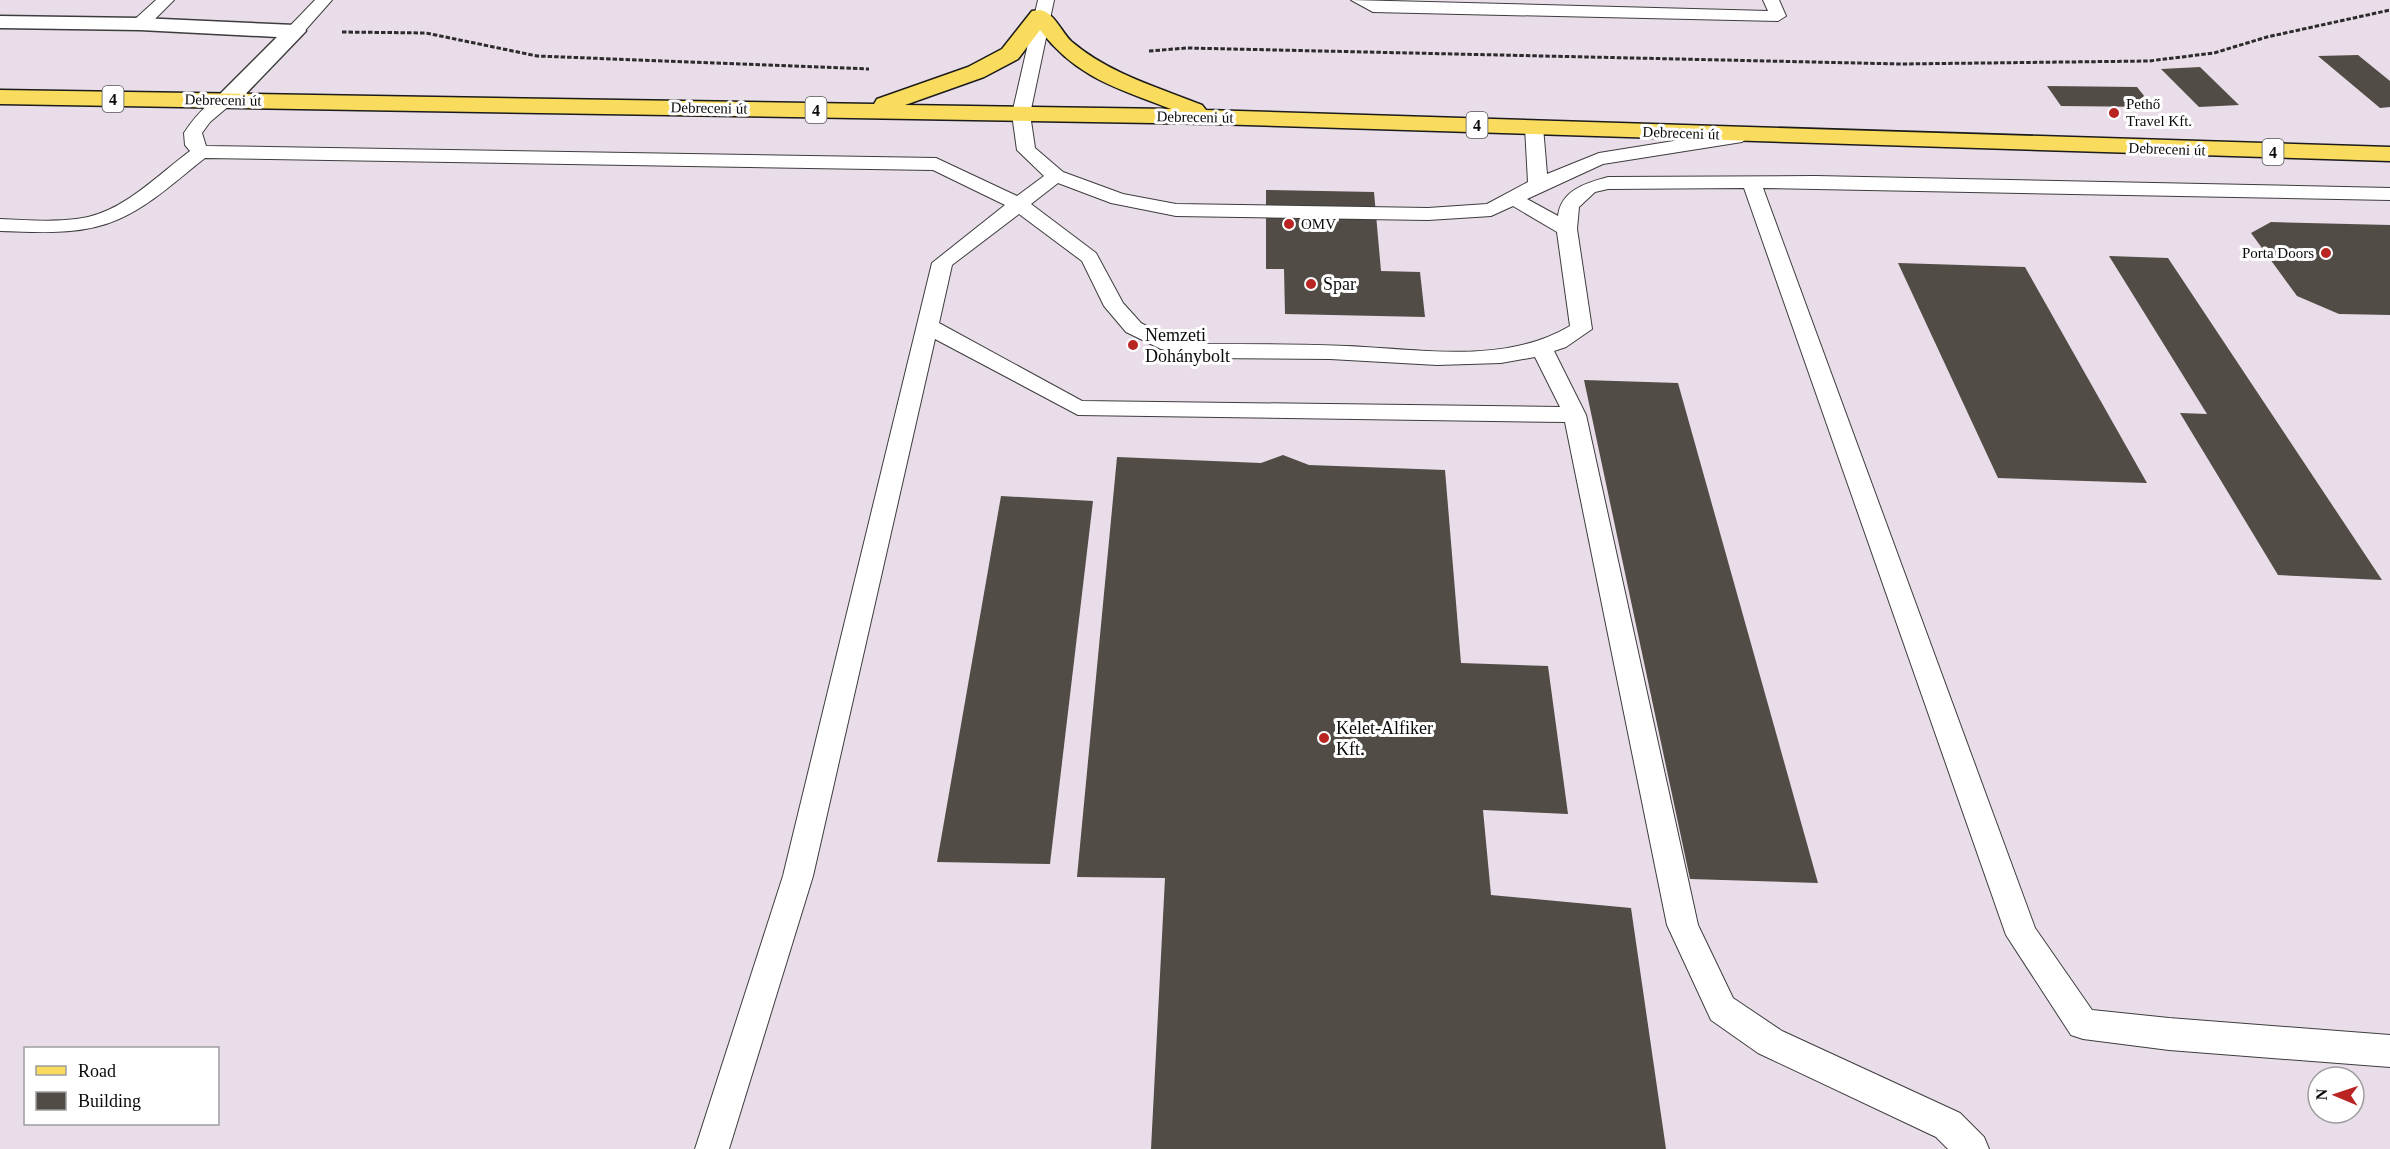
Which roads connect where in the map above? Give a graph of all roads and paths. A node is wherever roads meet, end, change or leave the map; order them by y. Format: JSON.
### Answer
{"nodes":[{"id":1,"x":166,"y":0,"type":"edge"},
{"id":2,"x":324,"y":0,"type":"edge"},
{"id":3,"x":1359,"y":0,"type":"edge"},
{"id":4,"x":1771,"y":0,"type":"edge"},
{"id":5,"x":1043,"y":8,"type":"edge"},
{"id":6,"x":2390,"y":10,"type":"edge"},
{"id":7,"x":0,"y":22,"type":"edge"},
{"id":8,"x":140,"y":24,"type":"junction"},
{"id":9,"x":295,"y":31,"type":"junction"},
{"id":10,"x":870,"y":69,"type":"dead end"},
{"id":11,"x":1101,"y":74,"type":"junction"},
{"id":12,"x":0,"y":97,"type":"edge"},
{"id":13,"x":227,"y":100,"type":"junction"},
{"id":14,"x":863,"y":112,"type":"junction"},
{"id":15,"x":1021,"y":114,"type":"junction"},
{"id":16,"x":1213,"y":117,"type":"junction"},
{"id":17,"x":1534,"y":127,"type":"junction"},
{"id":18,"x":1742,"y":136,"type":"junction"},
{"id":19,"x":201,"y":152,"type":"junction"},
{"id":20,"x":2390,"y":154,"type":"edge"},
{"id":21,"x":1056,"y":176,"type":"junction"},
{"id":22,"x":1752,"y":183,"type":"junction"},
{"id":23,"x":1538,"y":185,"type":"junction"},
{"id":24,"x":2390,"y":194,"type":"edge"},
{"id":25,"x":1512,"y":198,"type":"junction"},
{"id":26,"x":1018,"y":204,"type":"junction"},
{"id":27,"x":0,"y":225,"type":"edge"},
{"id":28,"x":1567,"y":229,"type":"junction"},
{"id":29,"x":927,"y":326,"type":"junction"},
{"id":30,"x":1542,"y":350,"type":"junction"},
{"id":31,"x":1575,"y":415,"type":"junction"},
{"id":32,"x":2390,"y":1051,"type":"edge"},
{"id":33,"x":712,"y":1149,"type":"edge"},
{"id":34,"x":1972,"y":1149,"type":"edge"}],
"edges":[{"from":1,"to":8,"type":"lane"},
{"from":2,"to":9,"type":"lane"},
{"from":3,"to":4,"type":"lane"},
{"from":5,"to":11,"type":"main road"},
{"from":5,"to":14,"type":"main road"},
{"from":5,"to":15,"type":"lane"},
{"from":6,"to":11,"type":"path"},
{"from":7,"to":8,"type":"street"},
{"from":8,"to":9,"type":"street"},
{"from":9,"to":10,"type":"path"},
{"from":9,"to":13,"type":"street"},
{"from":11,"to":16,"type":"main road"},
{"from":12,"to":13,"type":"main road","name":"Debreceni út","number":"4"},
{"from":13,"to":14,"type":"main road","name":"Debreceni út","number":"4"},
{"from":13,"to":19,"type":"lane"},
{"from":14,"to":15,"type":"main road","name":"Debreceni út","number":"4"},
{"from":15,"to":16,"type":"main road","name":"Debreceni út","number":"4"},
{"from":15,"to":21,"type":"lane"},
{"from":16,"to":17,"type":"main road","name":"Debreceni út","number":"4"},
{"from":17,"to":18,"type":"main road","name":"Debreceni út","number":"4"},
{"from":17,"to":23,"type":"lane"},
{"from":18,"to":20,"type":"main road","name":"Debreceni út","number":"4"},
{"from":18,"to":23,"type":"lane"},
{"from":19,"to":26,"type":"lane"},
{"from":19,"to":27,"type":"lane"},
{"from":21,"to":25,"type":"lane"},
{"from":21,"to":26,"type":"lane"},
{"from":22,"to":24,"type":"lane"},
{"from":22,"to":28,"type":"lane"},
{"from":22,"to":32,"type":"lane"},
{"from":23,"to":25,"type":"lane"},
{"from":25,"to":28,"type":"lane"},
{"from":26,"to":29,"type":"lane"},
{"from":26,"to":30,"type":"lane"},
{"from":28,"to":30,"type":"lane"},
{"from":29,"to":31,"type":"lane"},
{"from":29,"to":33,"type":"lane"},
{"from":30,"to":31,"type":"lane"},
{"from":31,"to":34,"type":"lane"}]}
